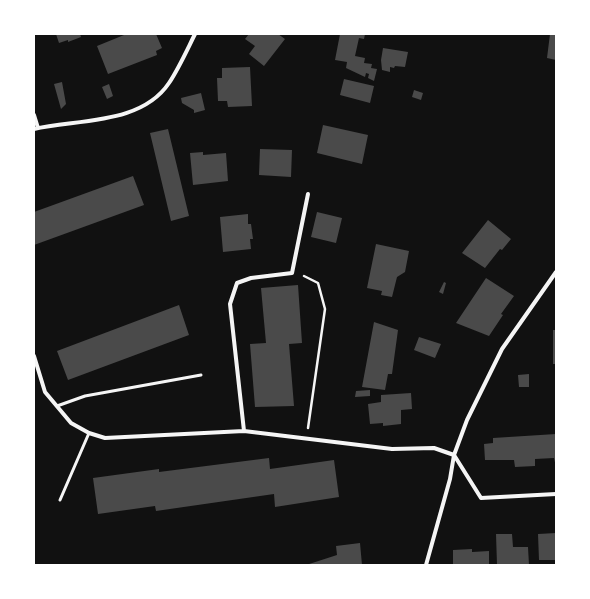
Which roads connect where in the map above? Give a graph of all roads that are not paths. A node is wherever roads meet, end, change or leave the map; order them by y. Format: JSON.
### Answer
{"nodes":[{"id":1,"x":195,"y":34,"type":"edge"},
{"id":2,"x":34,"y":115,"type":"edge"},
{"id":3,"x":36,"y":129,"type":"edge"},
{"id":4,"x":308,"y":194,"type":"dead end"},
{"id":5,"x":556,"y":272,"type":"edge"},
{"id":6,"x":34,"y":356,"type":"edge"},
{"id":7,"x":201,"y":375,"type":"dead end"},
{"id":8,"x":57,"y":406,"type":"junction"},
{"id":9,"x":244,"y":431,"type":"junction"},
{"id":10,"x":89,"y":433,"type":"junction"},
{"id":11,"x":454,"y":455,"type":"junction"},
{"id":12,"x":556,"y":494,"type":"edge"},
{"id":13,"x":60,"y":500,"type":"dead end"},
{"id":14,"x":426,"y":565,"type":"edge"}],
"edges":[{"from":1,"to":3,"type":"street"},
{"from":2,"to":3,"type":"street"},
{"from":4,"to":9,"type":"street"},
{"from":5,"to":11,"type":"street"},
{"from":6,"to":8,"type":"street"},
{"from":7,"to":8,"type":"lane"},
{"from":8,"to":10,"type":"street"},
{"from":9,"to":10,"type":"street"},
{"from":9,"to":11,"type":"street"},
{"from":10,"to":13,"type":"lane"},
{"from":11,"to":12,"type":"street"},
{"from":11,"to":14,"type":"street"}]}
